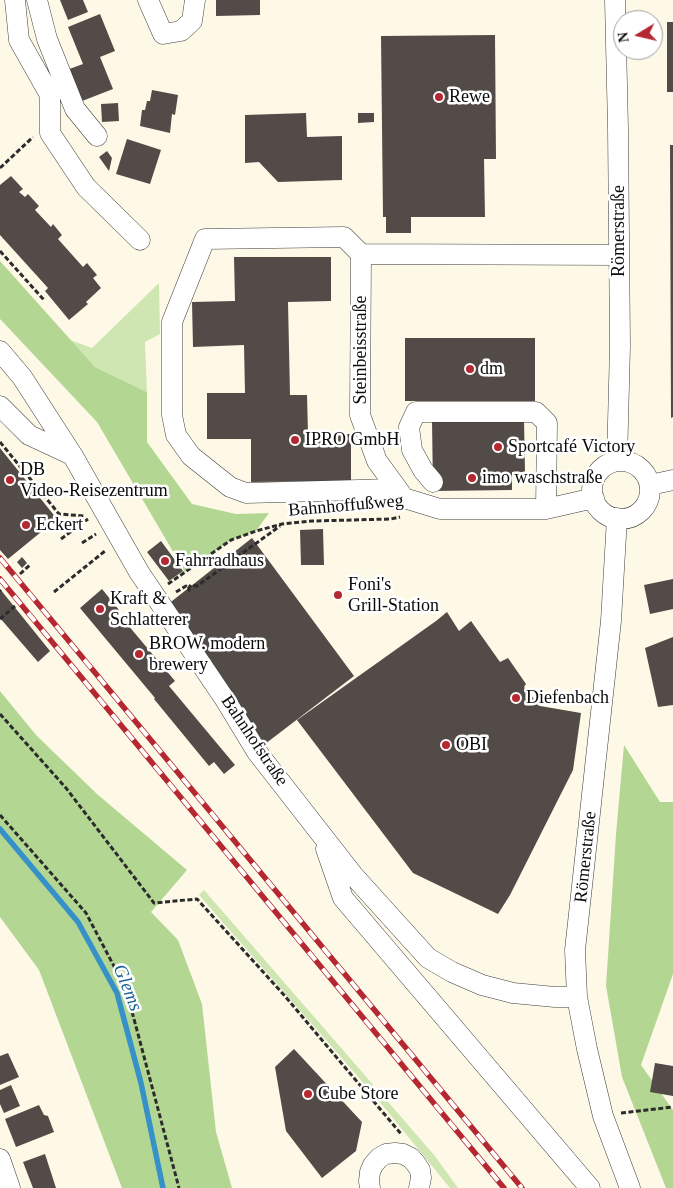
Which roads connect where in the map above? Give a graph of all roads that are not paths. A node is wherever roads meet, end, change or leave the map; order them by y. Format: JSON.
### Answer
{"nodes":[{"id":1,"x":15,"y":0,"type":"edge"},
{"id":2,"x":37,"y":0,"type":"edge"},
{"id":3,"x":148,"y":0,"type":"edge"},
{"id":4,"x":195,"y":0,"type":"edge"},
{"id":5,"x":615,"y":0,"type":"edge"},
{"id":6,"x":97,"y":136,"type":"dead end"},
{"id":7,"x":140,"y":240,"type":"dead end"},
{"id":8,"x":361,"y":254,"type":"junction"},
{"id":9,"x":618,"y":255,"type":"junction"},
{"id":10,"x":0,"y":351,"type":"edge"},
{"id":11,"x":0,"y":406,"type":"edge"},
{"id":12,"x":74,"y":456,"type":"junction"},
{"id":13,"x":618,"y":461,"type":"junction"},
{"id":14,"x":673,"y":480,"type":"edge"},
{"id":15,"x":433,"y":482,"type":"dead end"},
{"id":16,"x":650,"y":485,"type":"junction"},
{"id":17,"x":397,"y":488,"type":"junction"},
{"id":18,"x":594,"y":498,"type":"junction"},
{"id":19,"x":546,"y":509,"type":"junction"},
{"id":20,"x":617,"y":518,"type":"junction"},
{"id":21,"x":320,"y":832,"type":"junction"},
{"id":22,"x":576,"y":997,"type":"junction"},
{"id":23,"x":0,"y":1159,"type":"edge"},
{"id":24,"x":10,"y":1188,"type":"edge"},
{"id":25,"x":370,"y":1188,"type":"edge"},
{"id":26,"x":419,"y":1188,"type":"edge"},
{"id":27,"x":590,"y":1188,"type":"edge"},
{"id":28,"x":630,"y":1188,"type":"edge"}],
"edges":[{"from":1,"to":7,"type":"street"},
{"from":2,"to":6,"type":"street"},
{"from":3,"to":4,"type":"street"},
{"from":5,"to":9,"type":"street","name":"Römerstraße"},
{"from":8,"to":9,"type":"street"},
{"from":8,"to":17,"type":"street","name":"Steinbeisstraße"},
{"from":8,"to":17,"type":"street"},
{"from":9,"to":13,"type":"street","name":"Römerstraße"},
{"from":10,"to":12,"type":"street","name":"Bahnhofstraße"},
{"from":11,"to":12,"type":"street"},
{"from":12,"to":21,"type":"street","name":"Bahnhofstraße"},
{"from":13,"to":16,"type":"street"},
{"from":13,"to":18,"type":"street"},
{"from":14,"to":16,"type":"street"},
{"from":15,"to":19,"type":"street"},
{"from":16,"to":20,"type":"street"},
{"from":17,"to":19,"type":"street","name":"Steinbeisstraße"},
{"from":18,"to":19,"type":"street","name":"Steinbeisstraße"},
{"from":18,"to":20,"type":"street"},
{"from":20,"to":22,"type":"street","name":"Römerstraße"},
{"from":21,"to":22,"type":"street","name":"Bahnhofstraße"},
{"from":21,"to":27,"type":"street"},
{"from":22,"to":28,"type":"street","name":"Römerstraße"},
{"from":23,"to":24,"type":"street"},
{"from":25,"to":26,"type":"street"}]}
